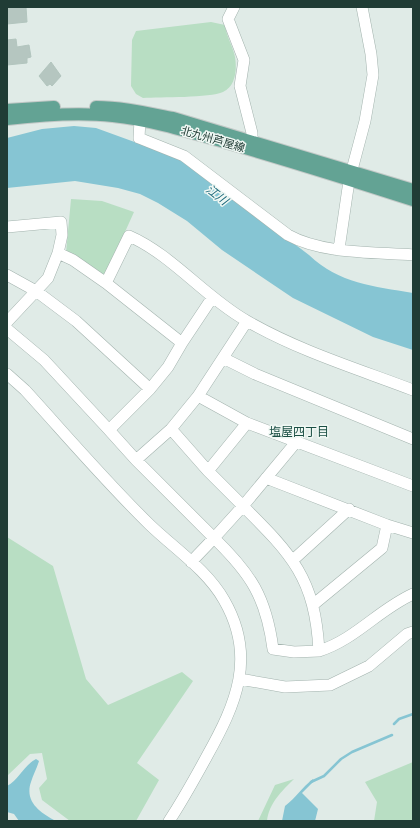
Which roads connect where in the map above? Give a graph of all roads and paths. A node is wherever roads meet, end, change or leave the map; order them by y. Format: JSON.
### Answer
{"nodes":[{"id":1,"x":234,"y":7,"type":"edge"},
{"id":2,"x":362,"y":7,"type":"edge"},
{"id":3,"x":7,"y":110,"type":"edge"},
{"id":4,"x":7,"y":119,"type":"edge"},
{"id":5,"x":140,"y":120,"type":"junction"},
{"id":6,"x":252,"y":142,"type":"junction"},
{"id":7,"x":351,"y":177,"type":"junction"},
{"id":8,"x":413,"y":190,"type":"edge"},
{"id":9,"x":413,"y":200,"type":"edge"},
{"id":10,"x":7,"y":227,"type":"edge"},
{"id":11,"x":340,"y":249,"type":"junction"},
{"id":12,"x":58,"y":253,"type":"junction"},
{"id":13,"x":413,"y":255,"type":"edge"},
{"id":14,"x":7,"y":275,"type":"edge"},
{"id":15,"x":106,"y":282,"type":"junction"},
{"id":16,"x":36,"y":291,"type":"junction"},
{"id":17,"x":212,"y":298,"type":"junction"},
{"id":18,"x":247,"y":321,"type":"junction"},
{"id":19,"x":7,"y":322,"type":"edge"},
{"id":20,"x":7,"y":329,"type":"edge"},
{"id":21,"x":182,"y":343,"type":"junction"},
{"id":22,"x":223,"y":358,"type":"junction"},
{"id":23,"x":7,"y":374,"type":"edge"},
{"id":24,"x":150,"y":389,"type":"junction"},
{"id":25,"x":413,"y":390,"type":"edge"},
{"id":26,"x":198,"y":396,"type":"junction"},
{"id":27,"x":247,"y":423,"type":"junction"},
{"id":28,"x":170,"y":429,"type":"junction"},
{"id":29,"x":109,"y":430,"type":"junction"},
{"id":30,"x":413,"y":440,"type":"edge"},
{"id":31,"x":297,"y":441,"type":"junction"},
{"id":32,"x":136,"y":460,"type":"junction"},
{"id":33,"x":208,"y":472,"type":"junction"},
{"id":34,"x":266,"y":478,"type":"junction"},
{"id":35,"x":413,"y":486,"type":"edge"},
{"id":36,"x":243,"y":506,"type":"junction"},
{"id":37,"x":349,"y":509,"type":"junction"},
{"id":38,"x":387,"y":525,"type":"junction"},
{"id":39,"x":413,"y":533,"type":"edge"},
{"id":40,"x":214,"y":538,"type":"junction"},
{"id":41,"x":293,"y":560,"type":"junction"},
{"id":42,"x":191,"y":562,"type":"junction"},
{"id":43,"x":413,"y":594,"type":"edge"},
{"id":44,"x":314,"y":604,"type":"junction"},
{"id":45,"x":413,"y":632,"type":"edge"},
{"id":46,"x":319,"y":651,"type":"junction"},
{"id":47,"x":240,"y":679,"type":"junction"},
{"id":48,"x":169,"y":821,"type":"edge"}],
"edges":[{"from":1,"to":6,"type":"street"},
{"from":2,"to":7,"type":"street"},
{"from":3,"to":6,"type":"main road","name":"北九州芦屋線"},
{"from":4,"to":5,"type":"main road","name":"北九州芦屋線"},
{"from":5,"to":7,"type":"main road","name":"北九州芦屋線"},
{"from":5,"to":11,"type":"street"},
{"from":6,"to":7,"type":"main road","name":"北九州芦屋線"},
{"from":7,"to":8,"type":"main road","name":"北九州芦屋線"},
{"from":7,"to":9,"type":"main road","name":"北九州芦屋線"},
{"from":7,"to":11,"type":"street"},
{"from":10,"to":12,"type":"street"},
{"from":11,"to":13,"type":"street"},
{"from":12,"to":15,"type":"street"},
{"from":12,"to":16,"type":"street"},
{"from":14,"to":16,"type":"street"},
{"from":15,"to":17,"type":"street"},
{"from":15,"to":21,"type":"street"},
{"from":16,"to":19,"type":"street"},
{"from":16,"to":24,"type":"street"},
{"from":17,"to":18,"type":"street"},
{"from":17,"to":21,"type":"street"},
{"from":18,"to":22,"type":"street"},
{"from":18,"to":25,"type":"street"},
{"from":20,"to":29,"type":"street"},
{"from":21,"to":24,"type":"street"},
{"from":22,"to":26,"type":"street"},
{"from":22,"to":30,"type":"street"},
{"from":23,"to":42,"type":"street"},
{"from":24,"to":29,"type":"street"},
{"from":26,"to":27,"type":"street"},
{"from":26,"to":28,"type":"street"},
{"from":27,"to":31,"type":"street"},
{"from":27,"to":33,"type":"street"},
{"from":28,"to":32,"type":"street"},
{"from":28,"to":33,"type":"street"},
{"from":29,"to":32,"type":"street"},
{"from":31,"to":34,"type":"street"},
{"from":31,"to":35,"type":"street"},
{"from":32,"to":40,"type":"street"},
{"from":33,"to":36,"type":"street"},
{"from":34,"to":36,"type":"street"},
{"from":34,"to":37,"type":"street"},
{"from":36,"to":40,"type":"street"},
{"from":36,"to":41,"type":"street"},
{"from":37,"to":38,"type":"street"},
{"from":37,"to":41,"type":"street"},
{"from":38,"to":39,"type":"street"},
{"from":38,"to":44,"type":"street"},
{"from":40,"to":42,"type":"street"},
{"from":40,"to":46,"type":"street"},
{"from":41,"to":44,"type":"street"},
{"from":42,"to":47,"type":"street"},
{"from":43,"to":46,"type":"street"},
{"from":44,"to":46,"type":"street"},
{"from":45,"to":47,"type":"street"},
{"from":47,"to":48,"type":"street"}]}
